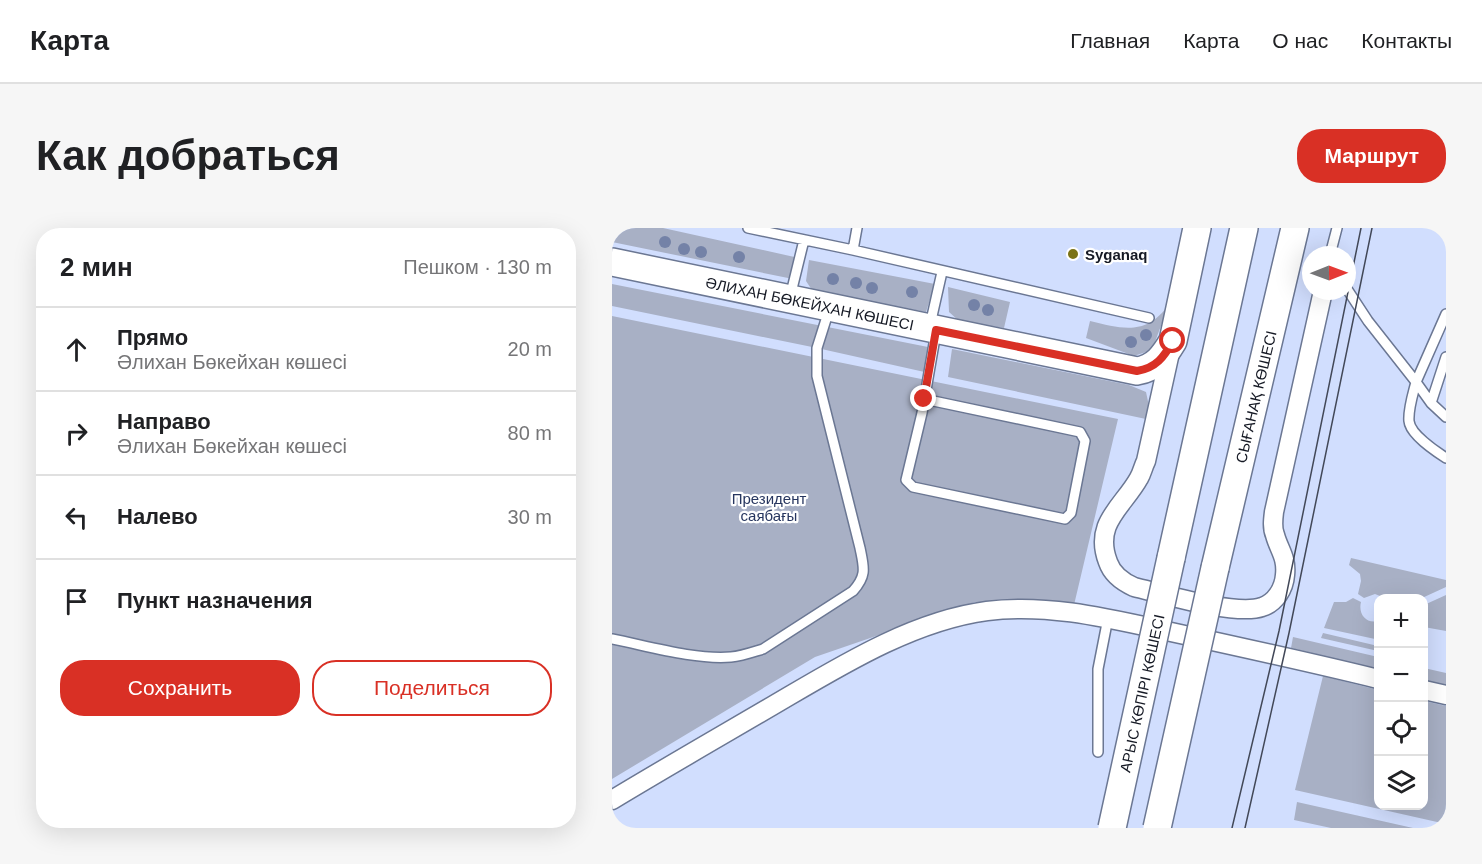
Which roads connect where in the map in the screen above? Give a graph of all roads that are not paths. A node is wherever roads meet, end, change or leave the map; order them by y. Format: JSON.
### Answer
{"nodes":[{"id":1,"x":748,"y":228,"type":"edge"},
{"id":2,"x":857,"y":228,"type":"edge"},
{"id":3,"x":1197,"y":228,"type":"edge"},
{"id":4,"x":1244,"y":228,"type":"edge"},
{"id":5,"x":1295,"y":228,"type":"edge"},
{"id":6,"x":1337,"y":228,"type":"edge"},
{"id":7,"x":804,"y":240,"type":"junction"},
{"id":8,"x":1332,"y":246,"type":"edge"},
{"id":9,"x":853,"y":250,"type":"junction"},
{"id":10,"x":612,"y":262,"type":"edge"},
{"id":11,"x":942,"y":272,"type":"junction"},
{"id":12,"x":790,"y":299,"type":"junction"},
{"id":13,"x":1321,"y":300,"type":"edge"},
{"id":14,"x":1354,"y":300,"type":"edge"},
{"id":15,"x":829,"y":308,"type":"junction"},
{"id":16,"x":1446,"y":314,"type":"edge"},
{"id":17,"x":1149,"y":318,"type":"dead end"},
{"id":18,"x":933,"y":329,"type":"junction"},
{"id":19,"x":1173,"y":341,"type":"junction"},
{"id":20,"x":1446,"y":357,"type":"edge"},
{"id":21,"x":1416,"y":382,"type":"junction"},
{"id":22,"x":924,"y":399,"type":"junction"},
{"id":23,"x":1431,"y":404,"type":"junction"},
{"id":24,"x":1446,"y":417,"type":"edge"},
{"id":25,"x":1446,"y":458,"type":"edge"},
{"id":26,"x":1108,"y":618,"type":"junction"},
{"id":27,"x":612,"y":639,"type":"edge"},
{"id":28,"x":1374,"y":678,"type":"edge"},
{"id":29,"x":1428,"y":691,"type":"edge"},
{"id":30,"x":1446,"y":696,"type":"edge"},
{"id":31,"x":1098,"y":752,"type":"dead end"},
{"id":32,"x":612,"y":800,"type":"edge"},
{"id":33,"x":1112,"y":828,"type":"edge"},
{"id":34,"x":1157,"y":828,"type":"edge"}],
"edges":[{"from":1,"to":7,"type":"lane"},
{"from":2,"to":9,"type":"lane"},
{"from":3,"to":19,"type":"main road"},
{"from":4,"to":33,"type":"main road","name":"АРЫС КӨПІРІ КӨШЕСІ","bridge":true},
{"from":5,"to":34,"type":"main road","name":"СЫҒАНАҚ КӨШЕСІ","bridge":true},
{"from":6,"to":8,"type":"lane"},
{"from":7,"to":9,"type":"lane"},
{"from":7,"to":12,"type":"lane"},
{"from":9,"to":11,"type":"lane"},
{"from":10,"to":12,"type":"main road","name":"ӘЛИХАН БӨКЕЙХАН КӨШЕСІ"},
{"from":11,"to":17,"type":"lane"},
{"from":11,"to":18,"type":"lane"},
{"from":12,"to":15,"type":"main road","name":"ӘЛИХАН БӨКЕЙХАН КӨШЕСІ"},
{"from":13,"to":19,"type":"street"},
{"from":14,"to":21,"type":"lane"},
{"from":15,"to":18,"type":"main road","name":"ӘЛИХАН БӨКЕЙХАН КӨШЕСІ"},
{"from":15,"to":27,"type":"lane"},
{"from":16,"to":21,"type":"lane"},
{"from":18,"to":19,"type":"main road","name":"ӘЛИХАН БӨКЕЙХАН КӨШЕСІ"},
{"from":18,"to":22,"type":"lane"},
{"from":20,"to":23,"type":"lane"},
{"from":21,"to":23,"type":"lane"},
{"from":21,"to":25,"type":"lane"},
{"from":22,"to":22,"type":"lane"},
{"from":23,"to":24,"type":"lane"},
{"from":26,"to":28,"type":"street"},
{"from":26,"to":31,"type":"lane"},
{"from":26,"to":32,"type":"street"},
{"from":29,"to":30,"type":"street"}]}
